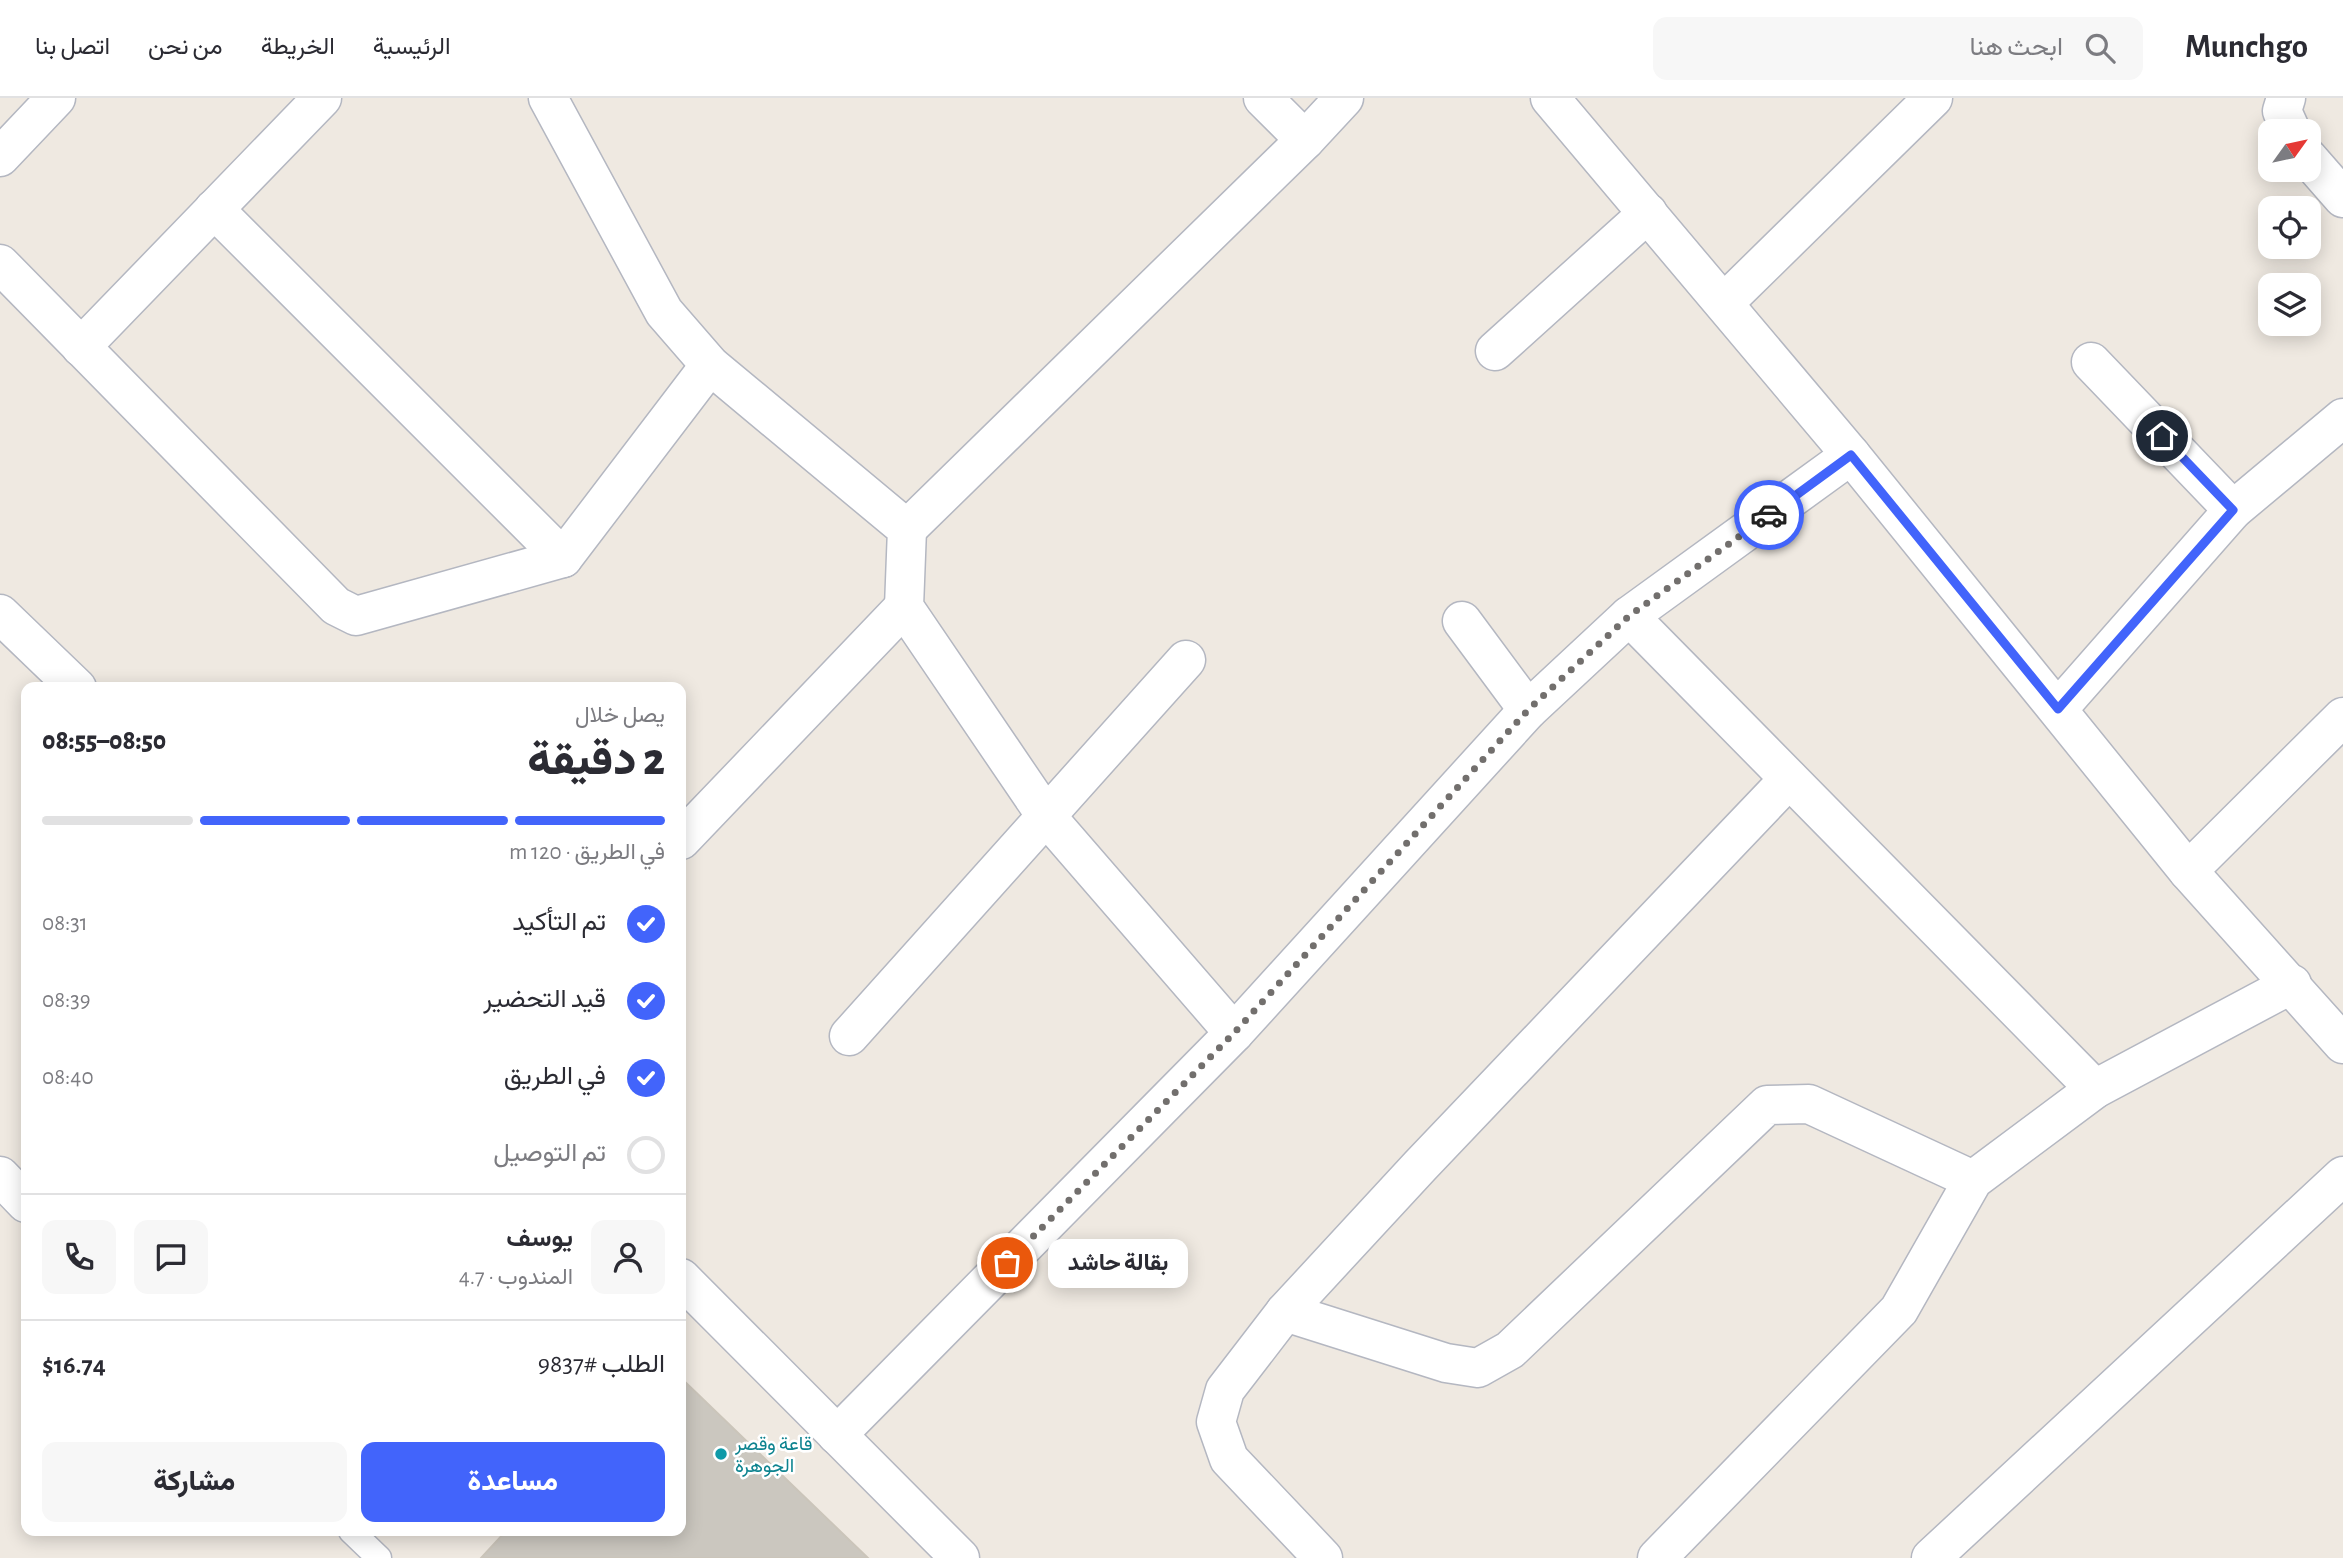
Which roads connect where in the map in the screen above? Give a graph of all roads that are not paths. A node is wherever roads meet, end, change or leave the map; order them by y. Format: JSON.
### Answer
{"nodes":[{"id":1,"x":55,"y":98,"type":"edge"},
{"id":2,"x":322,"y":98,"type":"edge"},
{"id":3,"x":548,"y":98,"type":"edge"},
{"id":4,"x":1263,"y":98,"type":"edge"},
{"id":5,"x":1344,"y":98,"type":"edge"},
{"id":6,"x":1550,"y":98,"type":"edge"},
{"id":7,"x":1933,"y":98,"type":"edge"},
{"id":8,"x":2286,"y":98,"type":"edge"},
{"id":9,"x":2286,"y":119,"type":"edge"},
{"id":10,"x":1305,"y":140,"type":"junction"},
{"id":11,"x":0,"y":158,"type":"edge"},
{"id":12,"x":2321,"y":173,"type":"edge"},
{"id":13,"x":2343,"y":198,"type":"edge"},
{"id":14,"x":214,"y":209,"type":"junction"},
{"id":15,"x":1648,"y":213,"type":"junction"},
{"id":16,"x":0,"y":264,"type":"edge"},
{"id":17,"x":1724,"y":303,"type":"junction"},
{"id":18,"x":81,"y":347,"type":"junction"},
{"id":19,"x":1495,"y":351,"type":"dead end"},
{"id":20,"x":2091,"y":362,"type":"dead end"},
{"id":21,"x":710,"y":365,"type":"junction"},
{"id":22,"x":2343,"y":418,"type":"edge"},
{"id":23,"x":1851,"y":455,"type":"junction"},
{"id":24,"x":2233,"y":510,"type":"junction"},
{"id":25,"x":907,"y":529,"type":"junction"},
{"id":26,"x":563,"y":558,"type":"junction"},
{"id":27,"x":904,"y":607,"type":"junction"},
{"id":28,"x":0,"y":614,"type":"edge"},
{"id":29,"x":1629,"y":616,"type":"junction"},
{"id":30,"x":1462,"y":621,"type":"dead end"},
{"id":31,"x":1186,"y":660,"type":"dead end"},
{"id":32,"x":71,"y":682,"type":"edge"},
{"id":33,"x":2058,"y":709,"type":"junction"},
{"id":34,"x":1528,"y":710,"type":"junction"},
{"id":35,"x":2343,"y":717,"type":"edge"},
{"id":36,"x":1790,"y":779,"type":"junction"},
{"id":37,"x":1046,"y":816,"type":"junction"},
{"id":38,"x":686,"y":835,"type":"edge"},
{"id":39,"x":2188,"y":871,"type":"junction"},
{"id":40,"x":2292,"y":984,"type":"junction"},
{"id":41,"x":1234,"y":1033,"type":"junction"},
{"id":42,"x":849,"y":1036,"type":"dead end"},
{"id":43,"x":2343,"y":1044,"type":"edge"},
{"id":44,"x":2095,"y":1089,"type":"junction"},
{"id":45,"x":0,"y":1176,"type":"edge"},
{"id":46,"x":2343,"y":1176,"type":"edge"},
{"id":47,"x":1973,"y":1180,"type":"junction"},
{"id":48,"x":21,"y":1198,"type":"edge"},
{"id":49,"x":686,"y":1283,"type":"edge"},
{"id":50,"x":1285,"y":1312,"type":"junction"},
{"id":51,"x":837,"y":1435,"type":"junction"},
{"id":52,"x":356,"y":1536,"type":"edge"},
{"id":53,"x":379,"y":1558,"type":"edge"},
{"id":54,"x":960,"y":1558,"type":"edge"},
{"id":55,"x":1323,"y":1558,"type":"edge"},
{"id":56,"x":1657,"y":1558,"type":"edge"},
{"id":57,"x":1931,"y":1558,"type":"edge"}],
"edges":[{"from":1,"to":11,"type":"street"},
{"from":2,"to":14,"type":"street"},
{"from":3,"to":21,"type":"street"},
{"from":4,"to":10,"type":"street"},
{"from":5,"to":10,"type":"street"},
{"from":6,"to":15,"type":"street"},
{"from":7,"to":17,"type":"street"},
{"from":8,"to":9,"type":"street"},
{"from":10,"to":25,"type":"street"},
{"from":12,"to":13,"type":"street"},
{"from":14,"to":18,"type":"street"},
{"from":14,"to":26,"type":"street"},
{"from":15,"to":17,"type":"street"},
{"from":15,"to":19,"type":"street"},
{"from":16,"to":18,"type":"street"},
{"from":17,"to":23,"type":"street"},
{"from":18,"to":26,"type":"street"},
{"from":20,"to":24,"type":"street"},
{"from":21,"to":25,"type":"street"},
{"from":21,"to":26,"type":"street"},
{"from":22,"to":24,"type":"street"},
{"from":23,"to":29,"type":"street"},
{"from":23,"to":33,"type":"street"},
{"from":24,"to":33,"type":"street"},
{"from":25,"to":27,"type":"street"},
{"from":27,"to":37,"type":"street"},
{"from":27,"to":38,"type":"street"},
{"from":28,"to":32,"type":"street"},
{"from":29,"to":34,"type":"street"},
{"from":29,"to":36,"type":"street"},
{"from":30,"to":34,"type":"street"},
{"from":31,"to":37,"type":"street"},
{"from":33,"to":39,"type":"street"},
{"from":34,"to":41,"type":"street"},
{"from":35,"to":39,"type":"street"},
{"from":36,"to":44,"type":"street"},
{"from":36,"to":50,"type":"street"},
{"from":37,"to":41,"type":"street"},
{"from":37,"to":42,"type":"street"},
{"from":39,"to":40,"type":"street"},
{"from":40,"to":43,"type":"street"},
{"from":40,"to":44,"type":"street"},
{"from":41,"to":51,"type":"street"},
{"from":44,"to":47,"type":"street"},
{"from":45,"to":48,"type":"street"},
{"from":46,"to":57,"type":"street"},
{"from":47,"to":50,"type":"street"},
{"from":47,"to":56,"type":"street"},
{"from":49,"to":51,"type":"street"},
{"from":50,"to":55,"type":"street"},
{"from":51,"to":54,"type":"street"},
{"from":52,"to":53,"type":"lane"}]}
